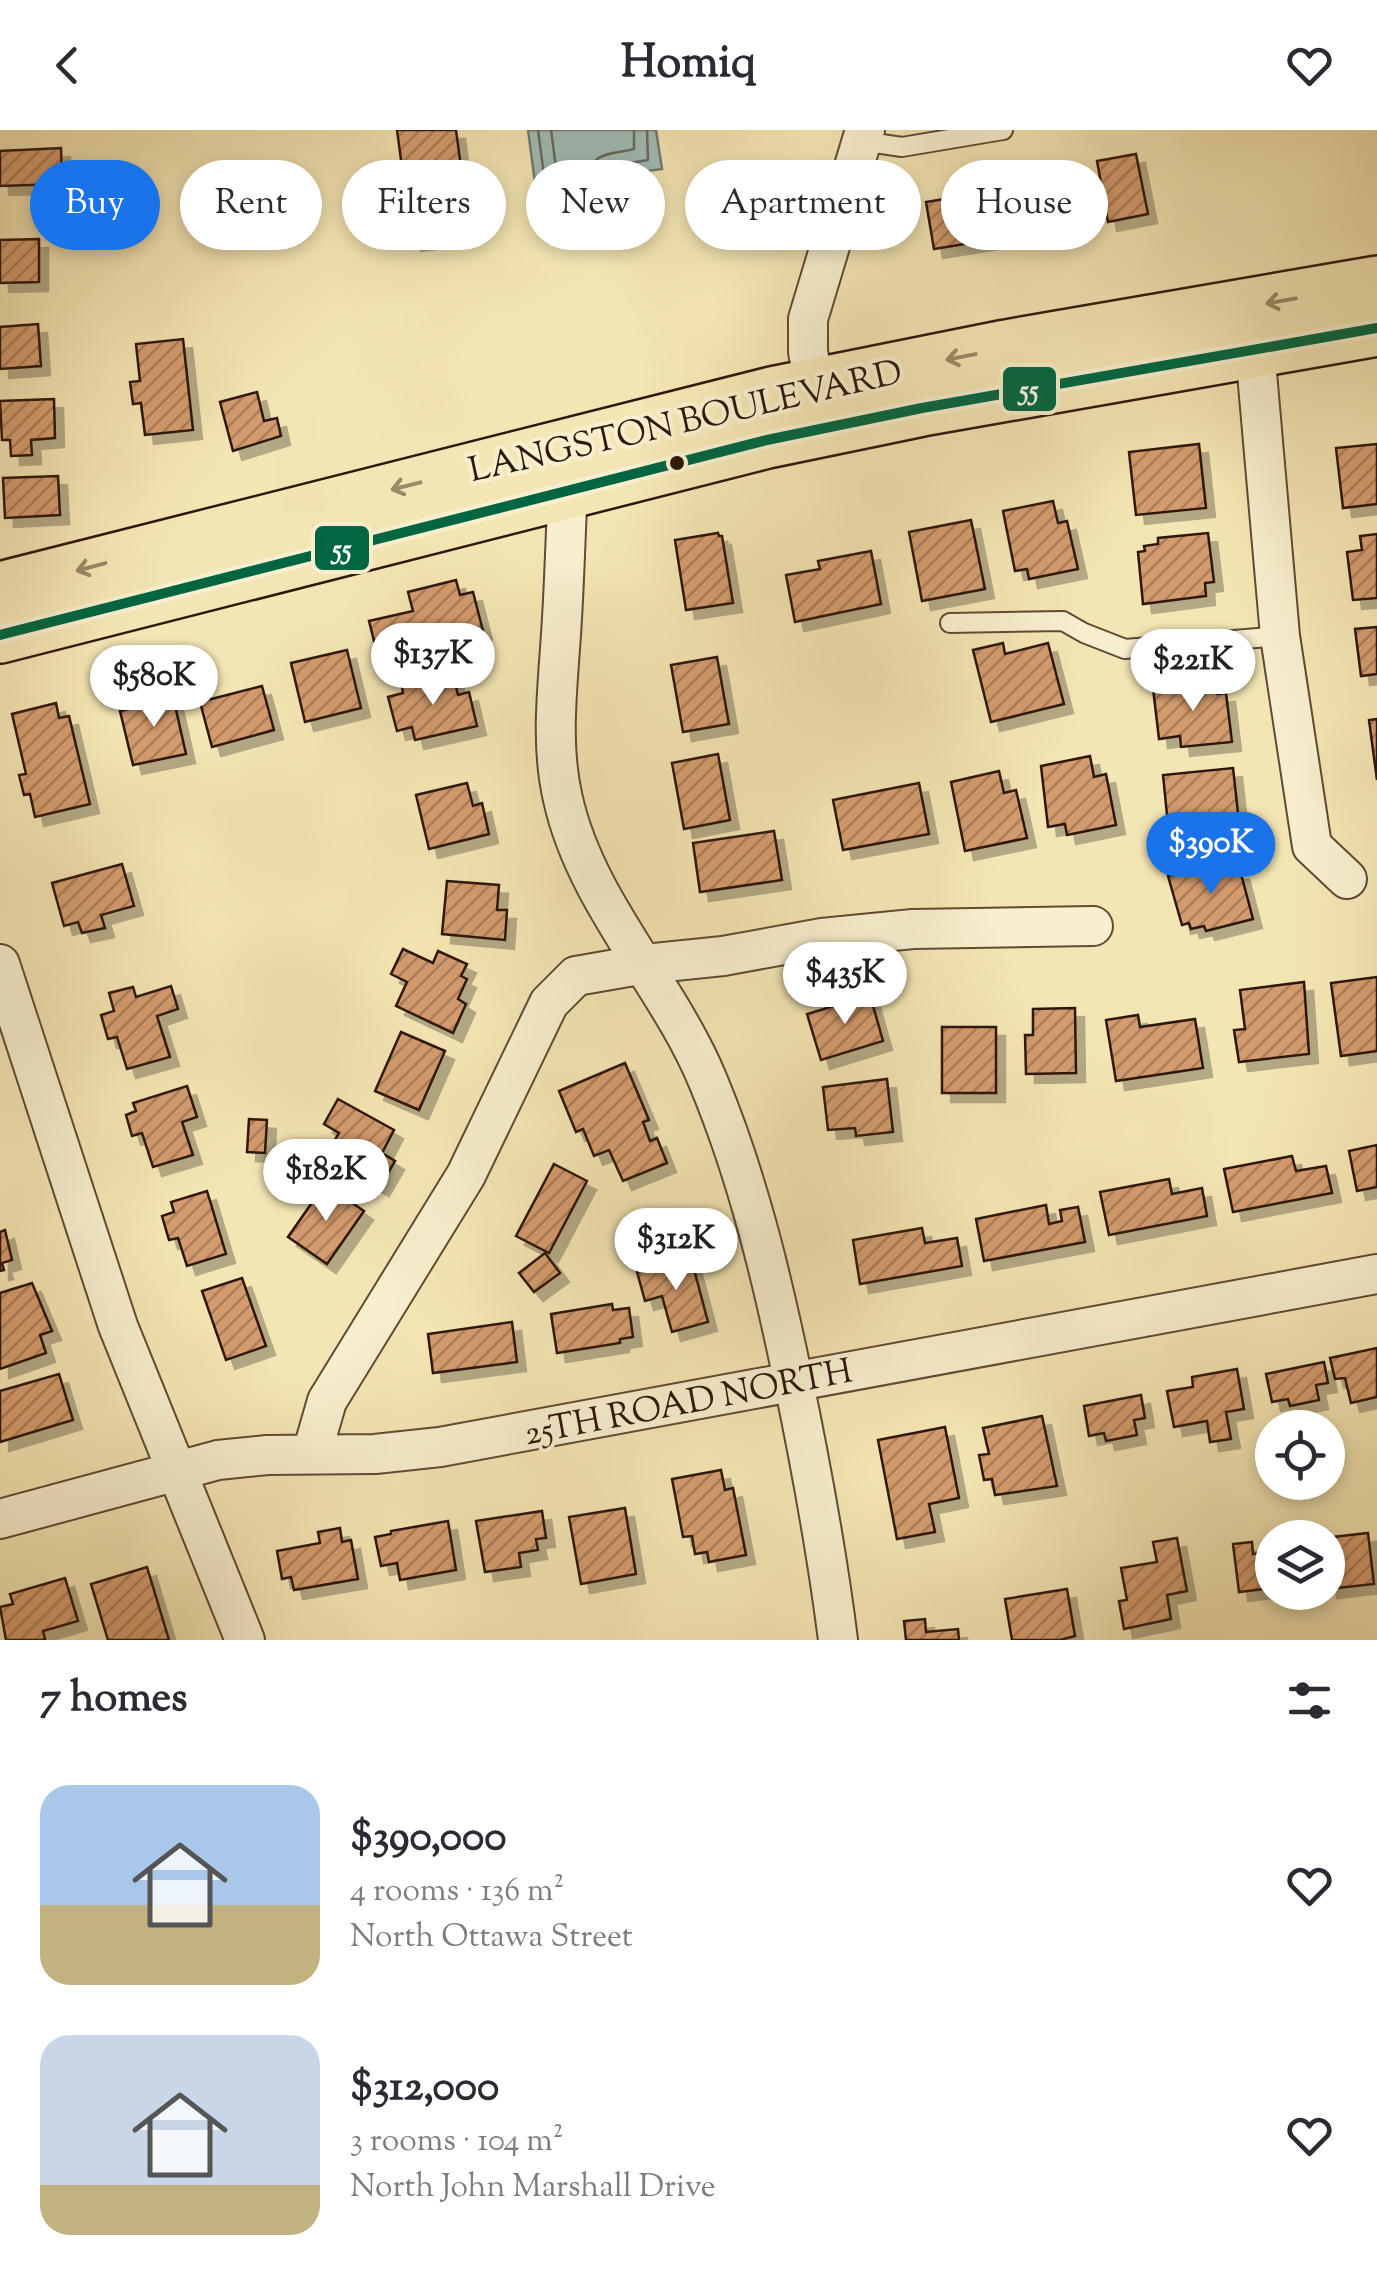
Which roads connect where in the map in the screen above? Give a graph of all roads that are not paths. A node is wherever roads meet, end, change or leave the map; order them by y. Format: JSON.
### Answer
{"nodes":[{"id":1,"x":1003,"y":130,"type":"edge"},
{"id":2,"x":863,"y":136,"type":"edge"},
{"id":3,"x":1377,"y":284,"type":"edge"},
{"id":4,"x":1377,"y":328,"type":"edge"},
{"id":5,"x":1255,"y":350,"type":"junction"},
{"id":6,"x":819,"y":407,"type":"junction"},
{"id":7,"x":569,"y":467,"type":"junction"},
{"id":8,"x":0,"y":590,"type":"edge"},
{"id":9,"x":950,"y":624,"type":"dead end"},
{"id":10,"x":0,"y":635,"type":"edge"},
{"id":11,"x":1280,"y":636,"type":"junction"},
{"id":12,"x":1346,"y":880,"type":"dead end"},
{"id":13,"x":1092,"y":926,"type":"dead end"},
{"id":14,"x":0,"y":964,"type":"edge"},
{"id":15,"x":645,"y":964,"type":"junction"},
{"id":16,"x":1377,"y":1274,"type":"edge"},
{"id":17,"x":793,"y":1380,"type":"junction"},
{"id":18,"x":312,"y":1454,"type":"junction"},
{"id":19,"x":176,"y":1469,"type":"junction"},
{"id":20,"x":0,"y":1519,"type":"edge"},
{"id":21,"x":246,"y":1640,"type":"edge"},
{"id":22,"x":838,"y":1640,"type":"edge"}],
"edges":[{"from":1,"to":2,"type":"lane"},
{"from":2,"to":6,"type":"street"},
{"from":3,"to":6,"type":"main road","name":"LANGSTON BOULEVARD","one_way":true},
{"from":4,"to":5,"type":"main road","name":"LANGSTON BOULEVARD"},
{"from":5,"to":6,"type":"main road","name":"LANGSTON BOULEVARD"},
{"from":5,"to":11,"type":"street"},
{"from":6,"to":7,"type":"main road","name":"LANGSTON BOULEVARD"},
{"from":7,"to":8,"type":"main road","name":"LANGSTON BOULEVARD","one_way":true},
{"from":7,"to":10,"type":"main road","name":"LANGSTON BOULEVARD"},
{"from":7,"to":15,"type":"street"},
{"from":9,"to":11,"type":"lane"},
{"from":11,"to":12,"type":"street"},
{"from":13,"to":15,"type":"street"},
{"from":14,"to":19,"type":"street"},
{"from":15,"to":17,"type":"street"},
{"from":15,"to":18,"type":"street"},
{"from":16,"to":17,"type":"street","name":"25TH ROAD NORTH"},
{"from":17,"to":18,"type":"street","name":"25TH ROAD NORTH"},
{"from":17,"to":22,"type":"street"},
{"from":18,"to":19,"type":"street","name":"25TH ROAD NORTH"},
{"from":19,"to":20,"type":"street","name":"25TH ROAD NORTH"},
{"from":19,"to":21,"type":"street"}]}
